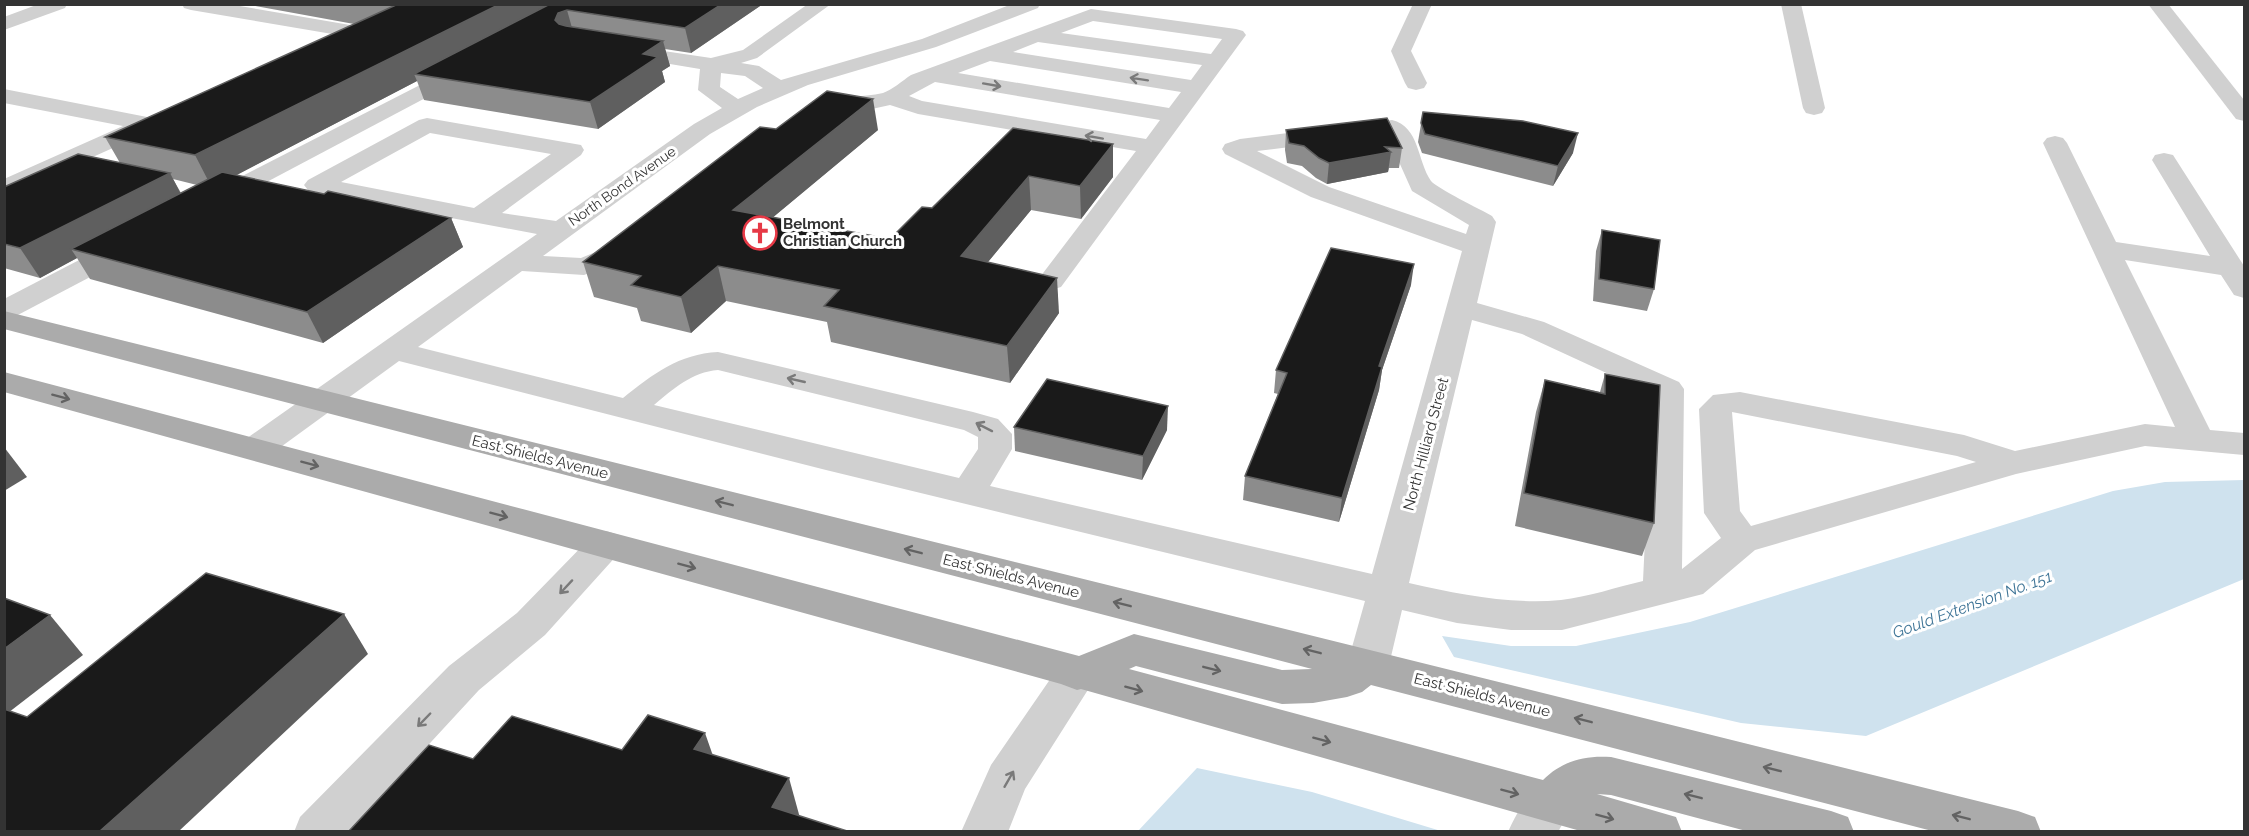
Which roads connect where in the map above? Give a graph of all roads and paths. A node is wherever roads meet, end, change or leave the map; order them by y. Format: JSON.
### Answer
{"nodes":[{"id":1,"x":58,"y":4,"type":"edge"},
{"id":2,"x":191,"y":4,"type":"edge"},
{"id":3,"x":822,"y":4,"type":"edge"},
{"id":4,"x":1423,"y":4,"type":"edge"},
{"id":5,"x":1791,"y":4,"type":"edge"},
{"id":6,"x":2157,"y":4,"type":"edge"},
{"id":7,"x":1021,"y":9,"type":"edge"},
{"id":8,"x":4,"y":24,"type":"edge"},
{"id":9,"x":1043,"y":32,"type":"junction"},
{"id":10,"x":318,"y":46,"type":"edge"},
{"id":11,"x":609,"y":48,"type":"edge"},
{"id":12,"x":987,"y":54,"type":"junction"},
{"id":13,"x":875,"y":57,"type":"junction"},
{"id":14,"x":480,"y":59,"type":"edge"},
{"id":15,"x":1216,"y":61,"type":"junction"},
{"id":16,"x":711,"y":65,"type":"junction"},
{"id":17,"x":927,"y":77,"type":"junction"},
{"id":18,"x":1416,"y":83,"type":"dead end"},
{"id":19,"x":1196,"y":88,"type":"junction"},
{"id":20,"x":779,"y":89,"type":"junction"},
{"id":21,"x":4,"y":96,"type":"edge"},
{"id":22,"x":891,"y":98,"type":"junction"},
{"id":23,"x":737,"y":108,"type":"junction"},
{"id":24,"x":1814,"y":108,"type":"dead end"},
{"id":25,"x":2244,"y":114,"type":"edge"},
{"id":26,"x":168,"y":115,"type":"edge"},
{"id":27,"x":1175,"y":116,"type":"junction"},
{"id":28,"x":811,"y":121,"type":"edge"},
{"id":29,"x":146,"y":124,"type":"junction"},
{"id":30,"x":2055,"y":143,"type":"dead end"},
{"id":31,"x":1152,"y":147,"type":"junction"},
{"id":32,"x":2164,"y":160,"type":"dead end"},
{"id":33,"x":60,"y":164,"type":"junction"},
{"id":34,"x":93,"y":171,"type":"edge"},
{"id":35,"x":4,"y":189,"type":"edge"},
{"id":36,"x":202,"y":201,"type":"edge"},
{"id":37,"x":479,"y":217,"type":"junction"},
{"id":38,"x":561,"y":230,"type":"junction"},
{"id":39,"x":1480,"y":234,"type":"junction"},
{"id":40,"x":142,"y":238,"type":"edge"},
{"id":41,"x":641,"y":241,"type":"edge"},
{"id":42,"x":2106,"y":249,"type":"junction"},
{"id":43,"x":516,"y":262,"type":"junction"},
{"id":44,"x":2238,"y":278,"type":"edge"},
{"id":45,"x":1051,"y":281,"type":"edge"},
{"id":46,"x":1462,"y":308,"type":"junction"},
{"id":47,"x":4,"y":311,"type":"edge"},
{"id":48,"x":4,"y":320,"type":"edge"},
{"id":49,"x":393,"y":350,"type":"junction"},
{"id":50,"x":4,"y":382,"type":"edge"},
{"id":51,"x":320,"y":402,"type":"junction"},
{"id":52,"x":628,"y":409,"type":"junction"},
{"id":53,"x":2197,"y":438,"type":"junction"},
{"id":54,"x":2244,"y":444,"type":"edge"},
{"id":55,"x":255,"y":449,"type":"junction"},
{"id":56,"x":2013,"y":463,"type":"junction"},
{"id":57,"x":968,"y":492,"type":"junction"},
{"id":58,"x":1742,"y":541,"type":"junction"},
{"id":59,"x":606,"y":544,"type":"junction"},
{"id":60,"x":1662,"y":591,"type":"junction"},
{"id":61,"x":1387,"y":592,"type":"junction"},
{"id":62,"x":1368,"y":665,"type":"junction"},
{"id":63,"x":1077,"y":674,"type":"junction"},
{"id":64,"x":1541,"y":817,"type":"edge"},
{"id":65,"x":317,"y":831,"type":"edge"},
{"id":66,"x":984,"y":831,"type":"edge"},
{"id":67,"x":1659,"y":831,"type":"edge"},
{"id":68,"x":1831,"y":831,"type":"edge"},
{"id":69,"x":2018,"y":831,"type":"edge"}],
"edges":[{"from":1,"to":8,"type":"street"},
{"from":2,"to":10,"type":"street"},
{"from":3,"to":16,"type":"street"},
{"from":4,"to":18,"type":"street"},
{"from":5,"to":24,"type":"street"},
{"from":6,"to":25,"type":"street"},
{"from":7,"to":9,"type":"street"},
{"from":7,"to":13,"type":"street","name":"North Bond Avenue"},
{"from":9,"to":12,"type":"street"},
{"from":9,"to":15,"type":"street"},
{"from":9,"to":15,"type":"street"},
{"from":11,"to":16,"type":"street"},
{"from":12,"to":17,"type":"street"},
{"from":19,"to":12,"type":"street","one_way":true},
{"from":13,"to":17,"type":"street"},
{"from":13,"to":20,"type":"street","name":"North Bond Avenue"},
{"from":14,"to":36,"type":"street"},
{"from":15,"to":19,"type":"street"},
{"from":16,"to":20,"type":"street"},
{"from":16,"to":23,"type":"street"},
{"from":17,"to":22,"type":"street"},
{"from":17,"to":27,"type":"street","one_way":true},
{"from":19,"to":27,"type":"street"},
{"from":20,"to":23,"type":"street","name":"North Bond Avenue"},
{"from":21,"to":29,"type":"street"},
{"from":22,"to":28,"type":"street"},
{"from":31,"to":22,"type":"street","one_way":true},
{"from":23,"to":38,"type":"street","name":"North Bond Avenue"},
{"from":26,"to":29,"type":"street"},
{"from":27,"to":31,"type":"street"},
{"from":29,"to":33,"type":"street"},
{"from":30,"to":42,"type":"street"},
{"from":31,"to":45,"type":"street"},
{"from":32,"to":44,"type":"street"},
{"from":33,"to":34,"type":"street"},
{"from":33,"to":35,"type":"street"},
{"from":37,"to":37,"type":"street"},
{"from":37,"to":38,"type":"street"},
{"from":38,"to":43,"type":"street","name":"North Bond Avenue"},
{"from":39,"to":39,"type":"street"},
{"from":39,"to":46,"type":"street","name":"North Hilliard Street"},
{"from":40,"to":47,"type":"street"},
{"from":41,"to":43,"type":"street"},
{"from":42,"to":44,"type":"street"},
{"from":42,"to":53,"type":"street"},
{"from":43,"to":49,"type":"street","name":"North Bond Avenue"},
{"from":46,"to":60,"type":"street"},
{"from":46,"to":61,"type":"street","name":"North Hilliard Street"},
{"from":48,"to":51,"type":"main road","name":"East Shields Avenue"},
{"from":49,"to":51,"type":"street","name":"North Bond Avenue"},
{"from":49,"to":52,"type":"street"},
{"from":50,"to":55,"type":"main road","one_way":true},
{"from":51,"to":55,"type":"street","name":"North Bond Avenue"},
{"from":62,"to":51,"type":"main road","name":"East Shields Avenue","one_way":true},
{"from":52,"to":57,"type":"street"},
{"from":57,"to":52,"type":"street","one_way":true},
{"from":53,"to":54,"type":"street"},
{"from":53,"to":56,"type":"street"},
{"from":55,"to":59,"type":"main road","one_way":true},
{"from":56,"to":58,"type":"street"},
{"from":56,"to":58,"type":"street"},
{"from":57,"to":61,"type":"street"},
{"from":58,"to":60,"type":"street"},
{"from":59,"to":63,"type":"main road","one_way":true},
{"from":59,"to":65,"type":"street","one_way":true},
{"from":60,"to":61,"type":"street"},
{"from":61,"to":62,"type":"street","name":"North Hilliard Street"},
{"from":63,"to":62,"type":"main road","one_way":true},
{"from":69,"to":62,"type":"main road","name":"East Shields Avenue","one_way":true},
{"from":63,"to":64,"type":"main road","one_way":true},
{"from":66,"to":63,"type":"street","one_way":true},
{"from":64,"to":67,"type":"main road","one_way":true},
{"from":68,"to":64,"type":"main road","one_way":true}]}
